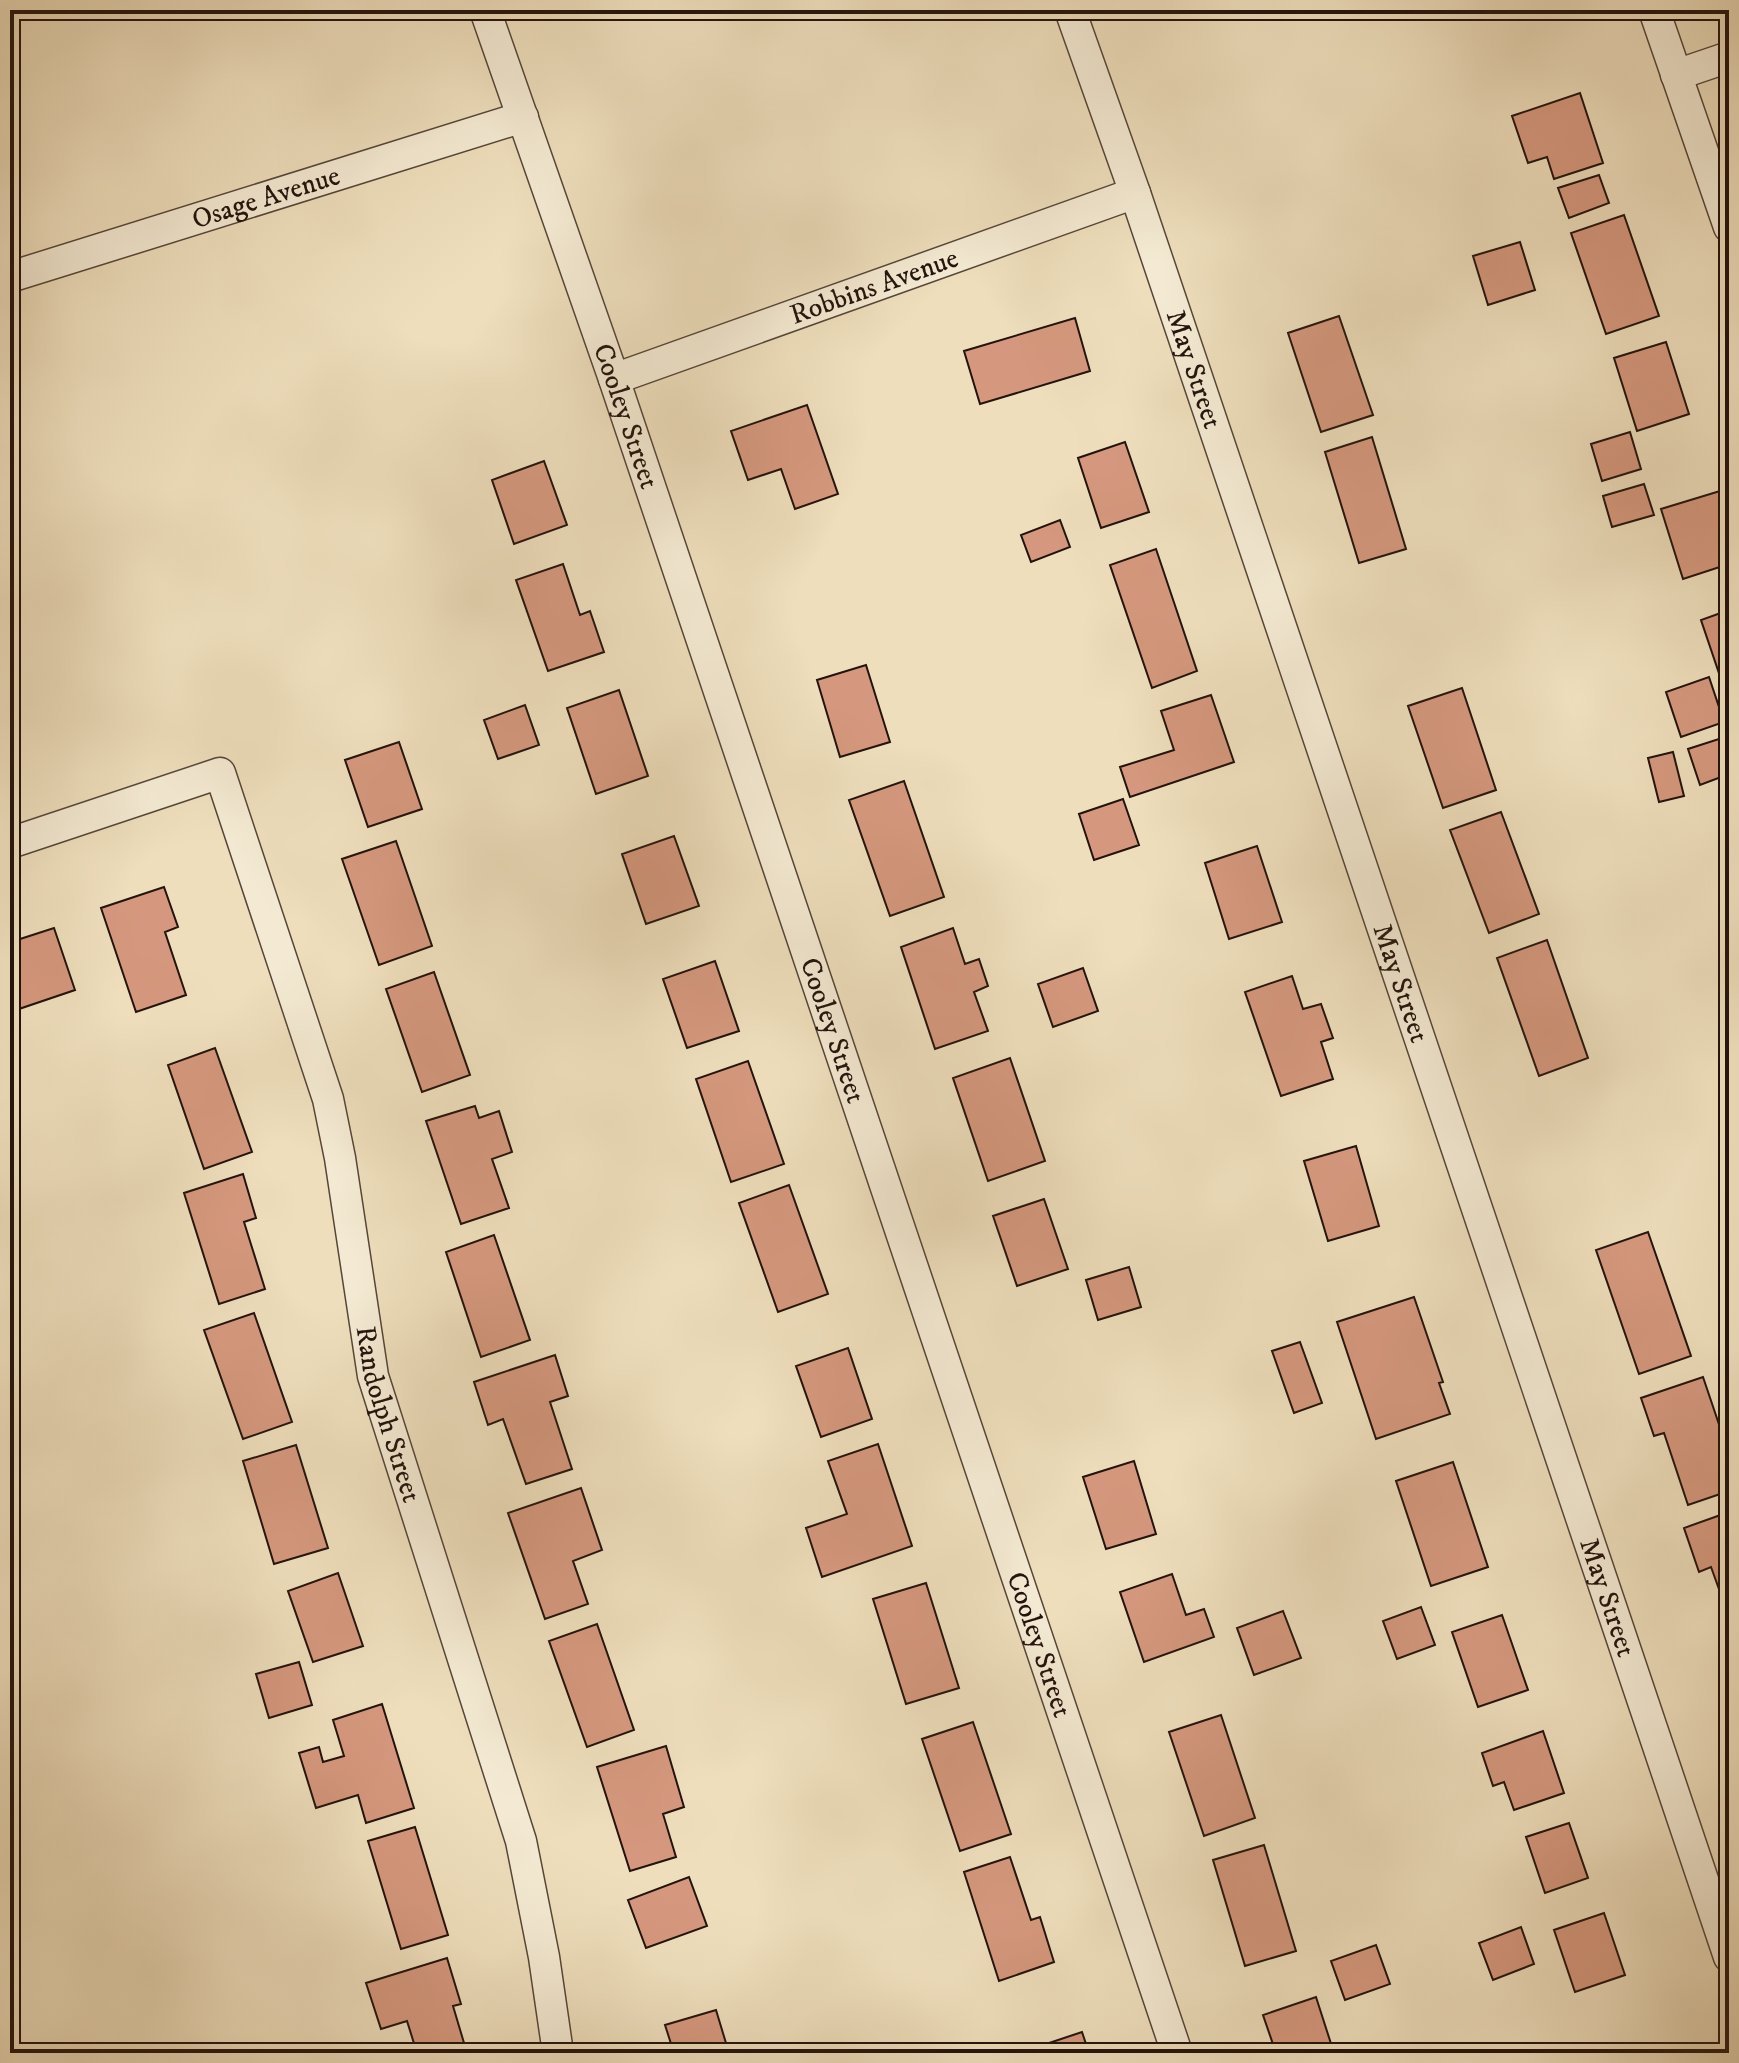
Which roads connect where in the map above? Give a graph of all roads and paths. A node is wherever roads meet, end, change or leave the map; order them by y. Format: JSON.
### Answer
{"nodes":[{"id":1,"x":485,"y":10,"type":"edge"},
{"id":2,"x":1070,"y":10,"type":"edge"},
{"id":3,"x":1654,"y":10,"type":"edge"},
{"id":4,"x":1729,"y":57,"type":"edge"},
{"id":5,"x":1676,"y":75,"type":"junction"},
{"id":6,"x":523,"y":117,"type":"junction"},
{"id":7,"x":1135,"y":193,"type":"junction"},
{"id":8,"x":1729,"y":227,"type":"edge"},
{"id":9,"x":10,"y":277,"type":"edge"},
{"id":10,"x":614,"y":379,"type":"junction"},
{"id":11,"x":10,"y":843,"type":"edge"},
{"id":12,"x":1729,"y":1957,"type":"edge"},
{"id":13,"x":558,"y":2053,"type":"edge"},
{"id":14,"x":1177,"y":2053,"type":"edge"}],
"edges":[{"from":1,"to":6,"type":"street","name":"Cooley Street"},
{"from":2,"to":7,"type":"street","name":"May Street"},
{"from":3,"to":5,"type":"street"},
{"from":4,"to":5,"type":"street"},
{"from":5,"to":8,"type":"street"},
{"from":6,"to":9,"type":"street","name":"Osage Avenue"},
{"from":6,"to":10,"type":"street","name":"Cooley Street"},
{"from":7,"to":10,"type":"street","name":"Robbins Avenue"},
{"from":7,"to":12,"type":"street","name":"May Street"},
{"from":10,"to":14,"type":"street","name":"Cooley Street"},
{"from":11,"to":13,"type":"street","name":"Randolph Street"}]}
